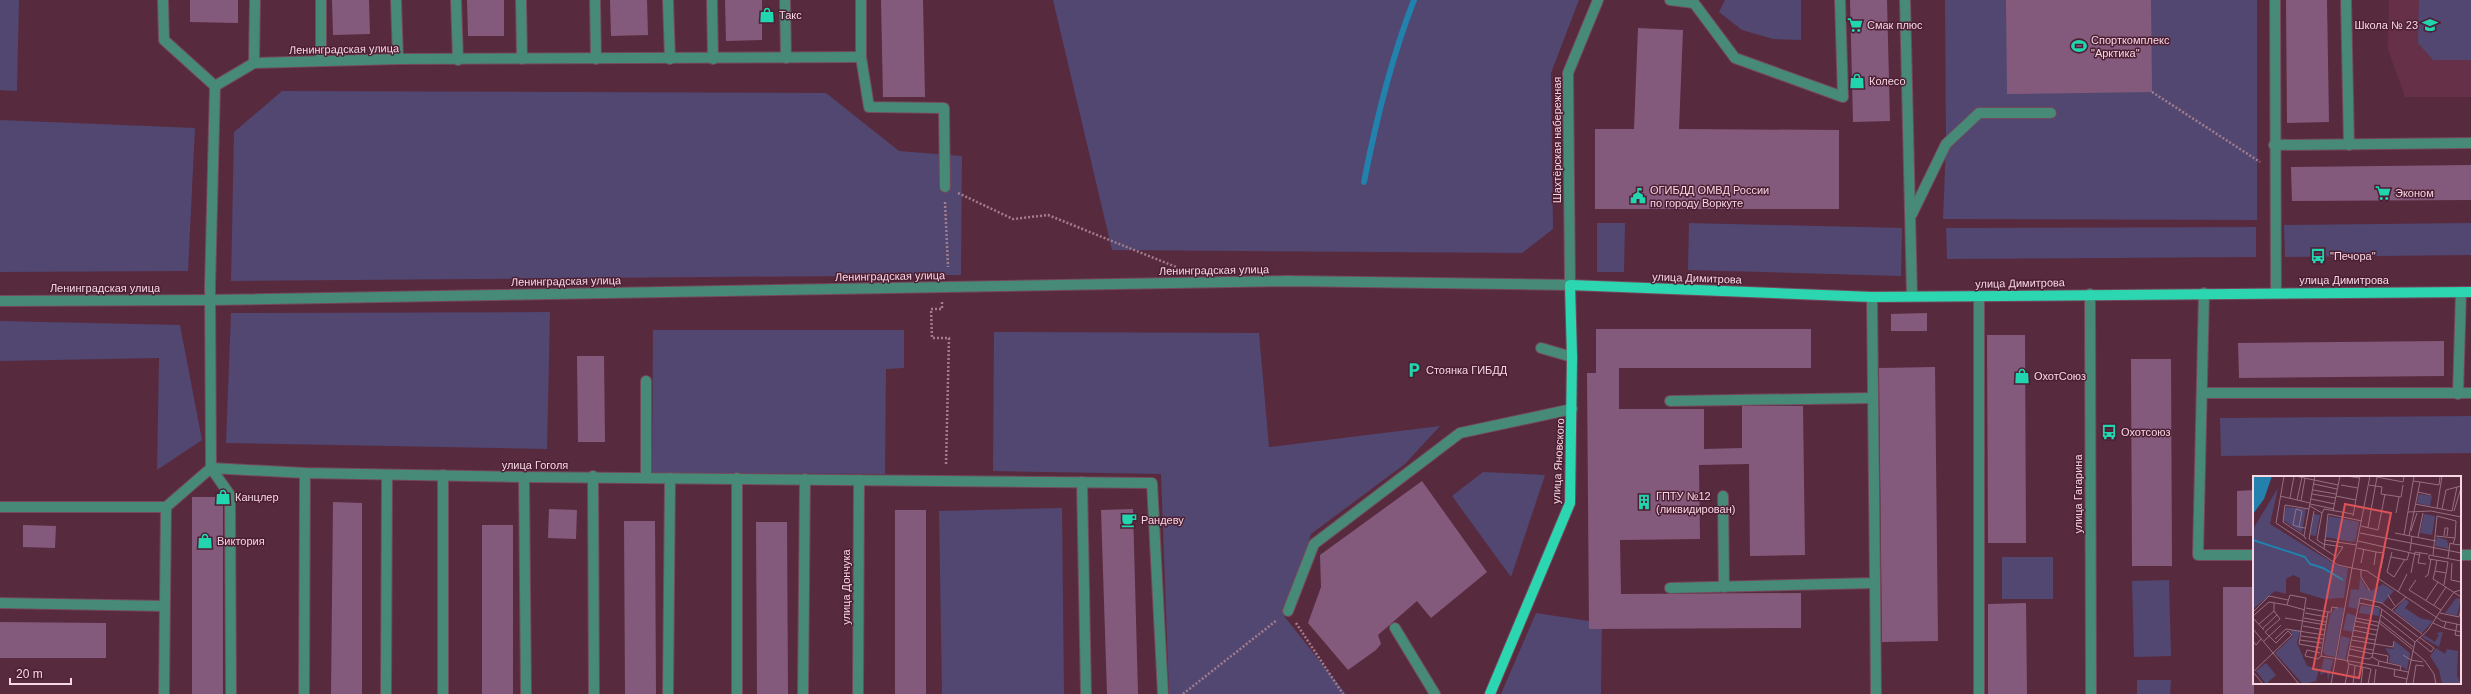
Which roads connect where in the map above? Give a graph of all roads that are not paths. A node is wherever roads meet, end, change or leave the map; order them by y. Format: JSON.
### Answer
{"nodes":[{"id":1,"x":163,"y":0,"type":"edge"},
{"id":2,"x":255,"y":0,"type":"edge"},
{"id":3,"x":321,"y":0,"type":"edge"},
{"id":4,"x":396,"y":0,"type":"edge"},
{"id":5,"x":456,"y":0,"type":"edge"},
{"id":6,"x":521,"y":0,"type":"edge"},
{"id":7,"x":595,"y":0,"type":"edge"},
{"id":8,"x":668,"y":0,"type":"edge"},
{"id":9,"x":712,"y":0,"type":"edge"},
{"id":10,"x":785,"y":0,"type":"edge"},
{"id":11,"x":860,"y":0,"type":"edge"},
{"id":12,"x":1598,"y":0,"type":"edge"},
{"id":13,"x":1670,"y":0,"type":"edge"},
{"id":14,"x":1840,"y":0,"type":"edge"},
{"id":15,"x":1905,"y":0,"type":"edge"},
{"id":16,"x":2275,"y":0,"type":"edge"},
{"id":17,"x":2346,"y":0,"type":"edge"},
{"id":18,"x":1694,"y":1,"type":"edge"},
{"id":19,"x":861,"y":57,"type":"junction"},
{"id":20,"x":786,"y":58,"type":"junction"},
{"id":21,"x":398,"y":59,"type":"junction"},
{"id":22,"x":522,"y":59,"type":"junction"},
{"id":23,"x":596,"y":59,"type":"junction"},
{"id":24,"x":670,"y":59,"type":"junction"},
{"id":25,"x":713,"y":59,"type":"junction"},
{"id":26,"x":458,"y":60,"type":"junction"},
{"id":27,"x":321,"y":61,"type":"junction"},
{"id":28,"x":254,"y":63,"type":"junction"},
{"id":29,"x":215,"y":86,"type":"junction"},
{"id":30,"x":2051,"y":113,"type":"dead end"},
{"id":31,"x":2471,"y":143,"type":"edge"},
{"id":32,"x":2274,"y":145,"type":"junction"},
{"id":33,"x":2349,"y":145,"type":"junction"},
{"id":34,"x":945,"y":187,"type":"road end"},
{"id":35,"x":1910,"y":217,"type":"junction"},
{"id":36,"x":1570,"y":285,"type":"junction"},
{"id":37,"x":2466,"y":292,"type":"edge"},
{"id":38,"x":2204,"y":293,"type":"junction"},
{"id":39,"x":2276,"y":293,"type":"junction"},
{"id":40,"x":2090,"y":294,"type":"junction"},
{"id":41,"x":1912,"y":296,"type":"junction"},
{"id":42,"x":1979,"y":296,"type":"junction"},
{"id":43,"x":1872,"y":297,"type":"junction"},
{"id":44,"x":210,"y":300,"type":"junction"},
{"id":45,"x":0,"y":301,"type":"edge"},
{"id":46,"x":1541,"y":348,"type":"dead end"},
{"id":47,"x":1572,"y":358,"type":"junction"},
{"id":48,"x":646,"y":381,"type":"dead end"},
{"id":49,"x":2202,"y":393,"type":"junction"},
{"id":50,"x":2471,"y":393,"type":"edge"},
{"id":51,"x":2458,"y":394,"type":"junction"},
{"id":52,"x":1873,"y":398,"type":"junction"},
{"id":53,"x":1670,"y":401,"type":"dead end"},
{"id":54,"x":1572,"y":409,"type":"junction"},
{"id":55,"x":211,"y":468,"type":"junction"},
{"id":56,"x":305,"y":473,"type":"junction"},
{"id":57,"x":387,"y":474,"type":"junction"},
{"id":58,"x":443,"y":475,"type":"junction"},
{"id":59,"x":593,"y":476,"type":"junction"},
{"id":60,"x":524,"y":477,"type":"junction"},
{"id":61,"x":646,"y":478,"type":"junction"},
{"id":62,"x":670,"y":478,"type":"junction"},
{"id":63,"x":737,"y":478,"type":"junction"},
{"id":64,"x":805,"y":479,"type":"junction"},
{"id":65,"x":859,"y":480,"type":"junction"},
{"id":66,"x":1082,"y":482,"type":"junction"},
{"id":67,"x":1723,"y":496,"type":"dead end"},
{"id":68,"x":0,"y":507,"type":"edge"},
{"id":69,"x":166,"y":507,"type":"junction"},
{"id":70,"x":2253,"y":555,"type":"edge"},
{"id":71,"x":1875,"y":583,"type":"junction"},
{"id":72,"x":1724,"y":587,"type":"junction"},
{"id":73,"x":1670,"y":588,"type":"dead end"},
{"id":74,"x":0,"y":603,"type":"edge"},
{"id":75,"x":164,"y":606,"type":"junction"},
{"id":76,"x":1288,"y":611,"type":"road end"},
{"id":77,"x":1395,"y":628,"type":"dead end"},
{"id":78,"x":164,"y":694,"type":"edge"},
{"id":79,"x":231,"y":694,"type":"edge"},
{"id":80,"x":304,"y":694,"type":"edge"},
{"id":81,"x":386,"y":694,"type":"edge"},
{"id":82,"x":443,"y":694,"type":"edge"},
{"id":83,"x":526,"y":694,"type":"edge"},
{"id":84,"x":594,"y":694,"type":"edge"},
{"id":85,"x":668,"y":694,"type":"edge"},
{"id":86,"x":737,"y":694,"type":"edge"},
{"id":87,"x":803,"y":694,"type":"edge"},
{"id":88,"x":858,"y":694,"type":"edge"},
{"id":89,"x":1086,"y":694,"type":"edge"},
{"id":90,"x":1163,"y":694,"type":"edge"},
{"id":91,"x":1435,"y":694,"type":"edge"},
{"id":92,"x":1490,"y":694,"type":"edge"},
{"id":93,"x":1876,"y":694,"type":"edge"},
{"id":94,"x":1979,"y":694,"type":"edge"},
{"id":95,"x":2091,"y":694,"type":"edge"}],
"edges":[{"from":1,"to":29,"type":"street"},
{"from":2,"to":28,"type":"street"},
{"from":3,"to":27,"type":"street"},
{"from":4,"to":21,"type":"street"},
{"from":5,"to":26,"type":"street"},
{"from":6,"to":22,"type":"street"},
{"from":7,"to":23,"type":"street"},
{"from":8,"to":24,"type":"street"},
{"from":9,"to":25,"type":"street"},
{"from":10,"to":20,"type":"street"},
{"from":11,"to":19,"type":"street"},
{"from":12,"to":36,"type":"street","name":"Шахтёрская набережная"},
{"from":13,"to":18,"type":"street"},
{"from":14,"to":18,"type":"street"},
{"from":15,"to":35,"type":"street"},
{"from":16,"to":32,"type":"street"},
{"from":17,"to":33,"type":"street"},
{"from":19,"to":20,"type":"street","name":"Ленинградская улица"},
{"from":19,"to":34,"type":"street"},
{"from":20,"to":25,"type":"street","name":"Ленинградская улица"},
{"from":21,"to":26,"type":"street","name":"Ленинградская улица"},
{"from":21,"to":27,"type":"street","name":"Ленинградская улица"},
{"from":22,"to":23,"type":"street","name":"Ленинградская улица"},
{"from":22,"to":26,"type":"street","name":"Ленинградская улица"},
{"from":23,"to":24,"type":"street","name":"Ленинградская улица"},
{"from":24,"to":25,"type":"street","name":"Ленинградская улица"},
{"from":27,"to":28,"type":"street","name":"Ленинградская улица"},
{"from":28,"to":29,"type":"street","name":"Ленинградская улица"},
{"from":29,"to":44,"type":"street"},
{"from":30,"to":35,"type":"street"},
{"from":31,"to":33,"type":"street"},
{"from":32,"to":33,"type":"street"},
{"from":32,"to":39,"type":"street"},
{"from":35,"to":41,"type":"street"},
{"from":36,"to":43,"type":"main road","name":"улица Димитрова"},
{"from":36,"to":44,"type":"street","name":"Ленинградская улица"},
{"from":36,"to":47,"type":"main road","name":"улица Яновского"},
{"from":37,"to":39,"type":"main road","name":"улица Димитрова"},
{"from":37,"to":51,"type":"street"},
{"from":38,"to":39,"type":"main road","name":"улица Димитрова"},
{"from":38,"to":40,"type":"main road","name":"улица Димитрова"},
{"from":38,"to":49,"type":"street"},
{"from":40,"to":42,"type":"main road","name":"улица Димитрова"},
{"from":40,"to":95,"type":"street","name":"улица Гагарина"},
{"from":41,"to":42,"type":"main road","name":"улица Димитрова"},
{"from":41,"to":43,"type":"main road","name":"улица Димитрова"},
{"from":42,"to":94,"type":"street"},
{"from":43,"to":52,"type":"street"},
{"from":44,"to":45,"type":"street","name":"Ленинградская улица"},
{"from":44,"to":55,"type":"street"},
{"from":46,"to":47,"type":"street"},
{"from":47,"to":54,"type":"main road","name":"улица Яновского"},
{"from":48,"to":61,"type":"street"},
{"from":49,"to":51,"type":"street"},
{"from":49,"to":70,"type":"street"},
{"from":50,"to":51,"type":"street"},
{"from":52,"to":53,"type":"street"},
{"from":52,"to":71,"type":"street"},
{"from":54,"to":76,"type":"street"},
{"from":54,"to":92,"type":"main road","name":"улица Яновского"},
{"from":55,"to":56,"type":"street","name":"улица Гоголя"},
{"from":55,"to":69,"type":"street"},
{"from":55,"to":79,"type":"street"},
{"from":56,"to":57,"type":"street","name":"улица Гоголя"},
{"from":56,"to":80,"type":"street"},
{"from":57,"to":58,"type":"street","name":"улица Гоголя"},
{"from":57,"to":81,"type":"street"},
{"from":58,"to":60,"type":"street","name":"улица Гоголя"},
{"from":58,"to":82,"type":"street"},
{"from":59,"to":60,"type":"street","name":"улица Гоголя"},
{"from":59,"to":61,"type":"street","name":"улица Гоголя"},
{"from":59,"to":84,"type":"street"},
{"from":60,"to":83,"type":"street"},
{"from":61,"to":62,"type":"street","name":"улица Гоголя"},
{"from":62,"to":63,"type":"street","name":"улица Гоголя"},
{"from":62,"to":85,"type":"street"},
{"from":63,"to":64,"type":"street","name":"улица Гоголя"},
{"from":63,"to":86,"type":"street"},
{"from":64,"to":65,"type":"street","name":"улица Гоголя"},
{"from":64,"to":87,"type":"street"},
{"from":65,"to":66,"type":"street","name":"улица Гоголя"},
{"from":65,"to":88,"type":"street","name":"улица Дончука"},
{"from":66,"to":89,"type":"street"},
{"from":66,"to":90,"type":"street","name":"улица Гоголя"},
{"from":67,"to":72,"type":"street"},
{"from":68,"to":69,"type":"street"},
{"from":69,"to":75,"type":"street"},
{"from":71,"to":72,"type":"street"},
{"from":71,"to":93,"type":"street"},
{"from":72,"to":73,"type":"street"},
{"from":74,"to":75,"type":"street"},
{"from":75,"to":78,"type":"street"},
{"from":77,"to":91,"type":"street"}]}
